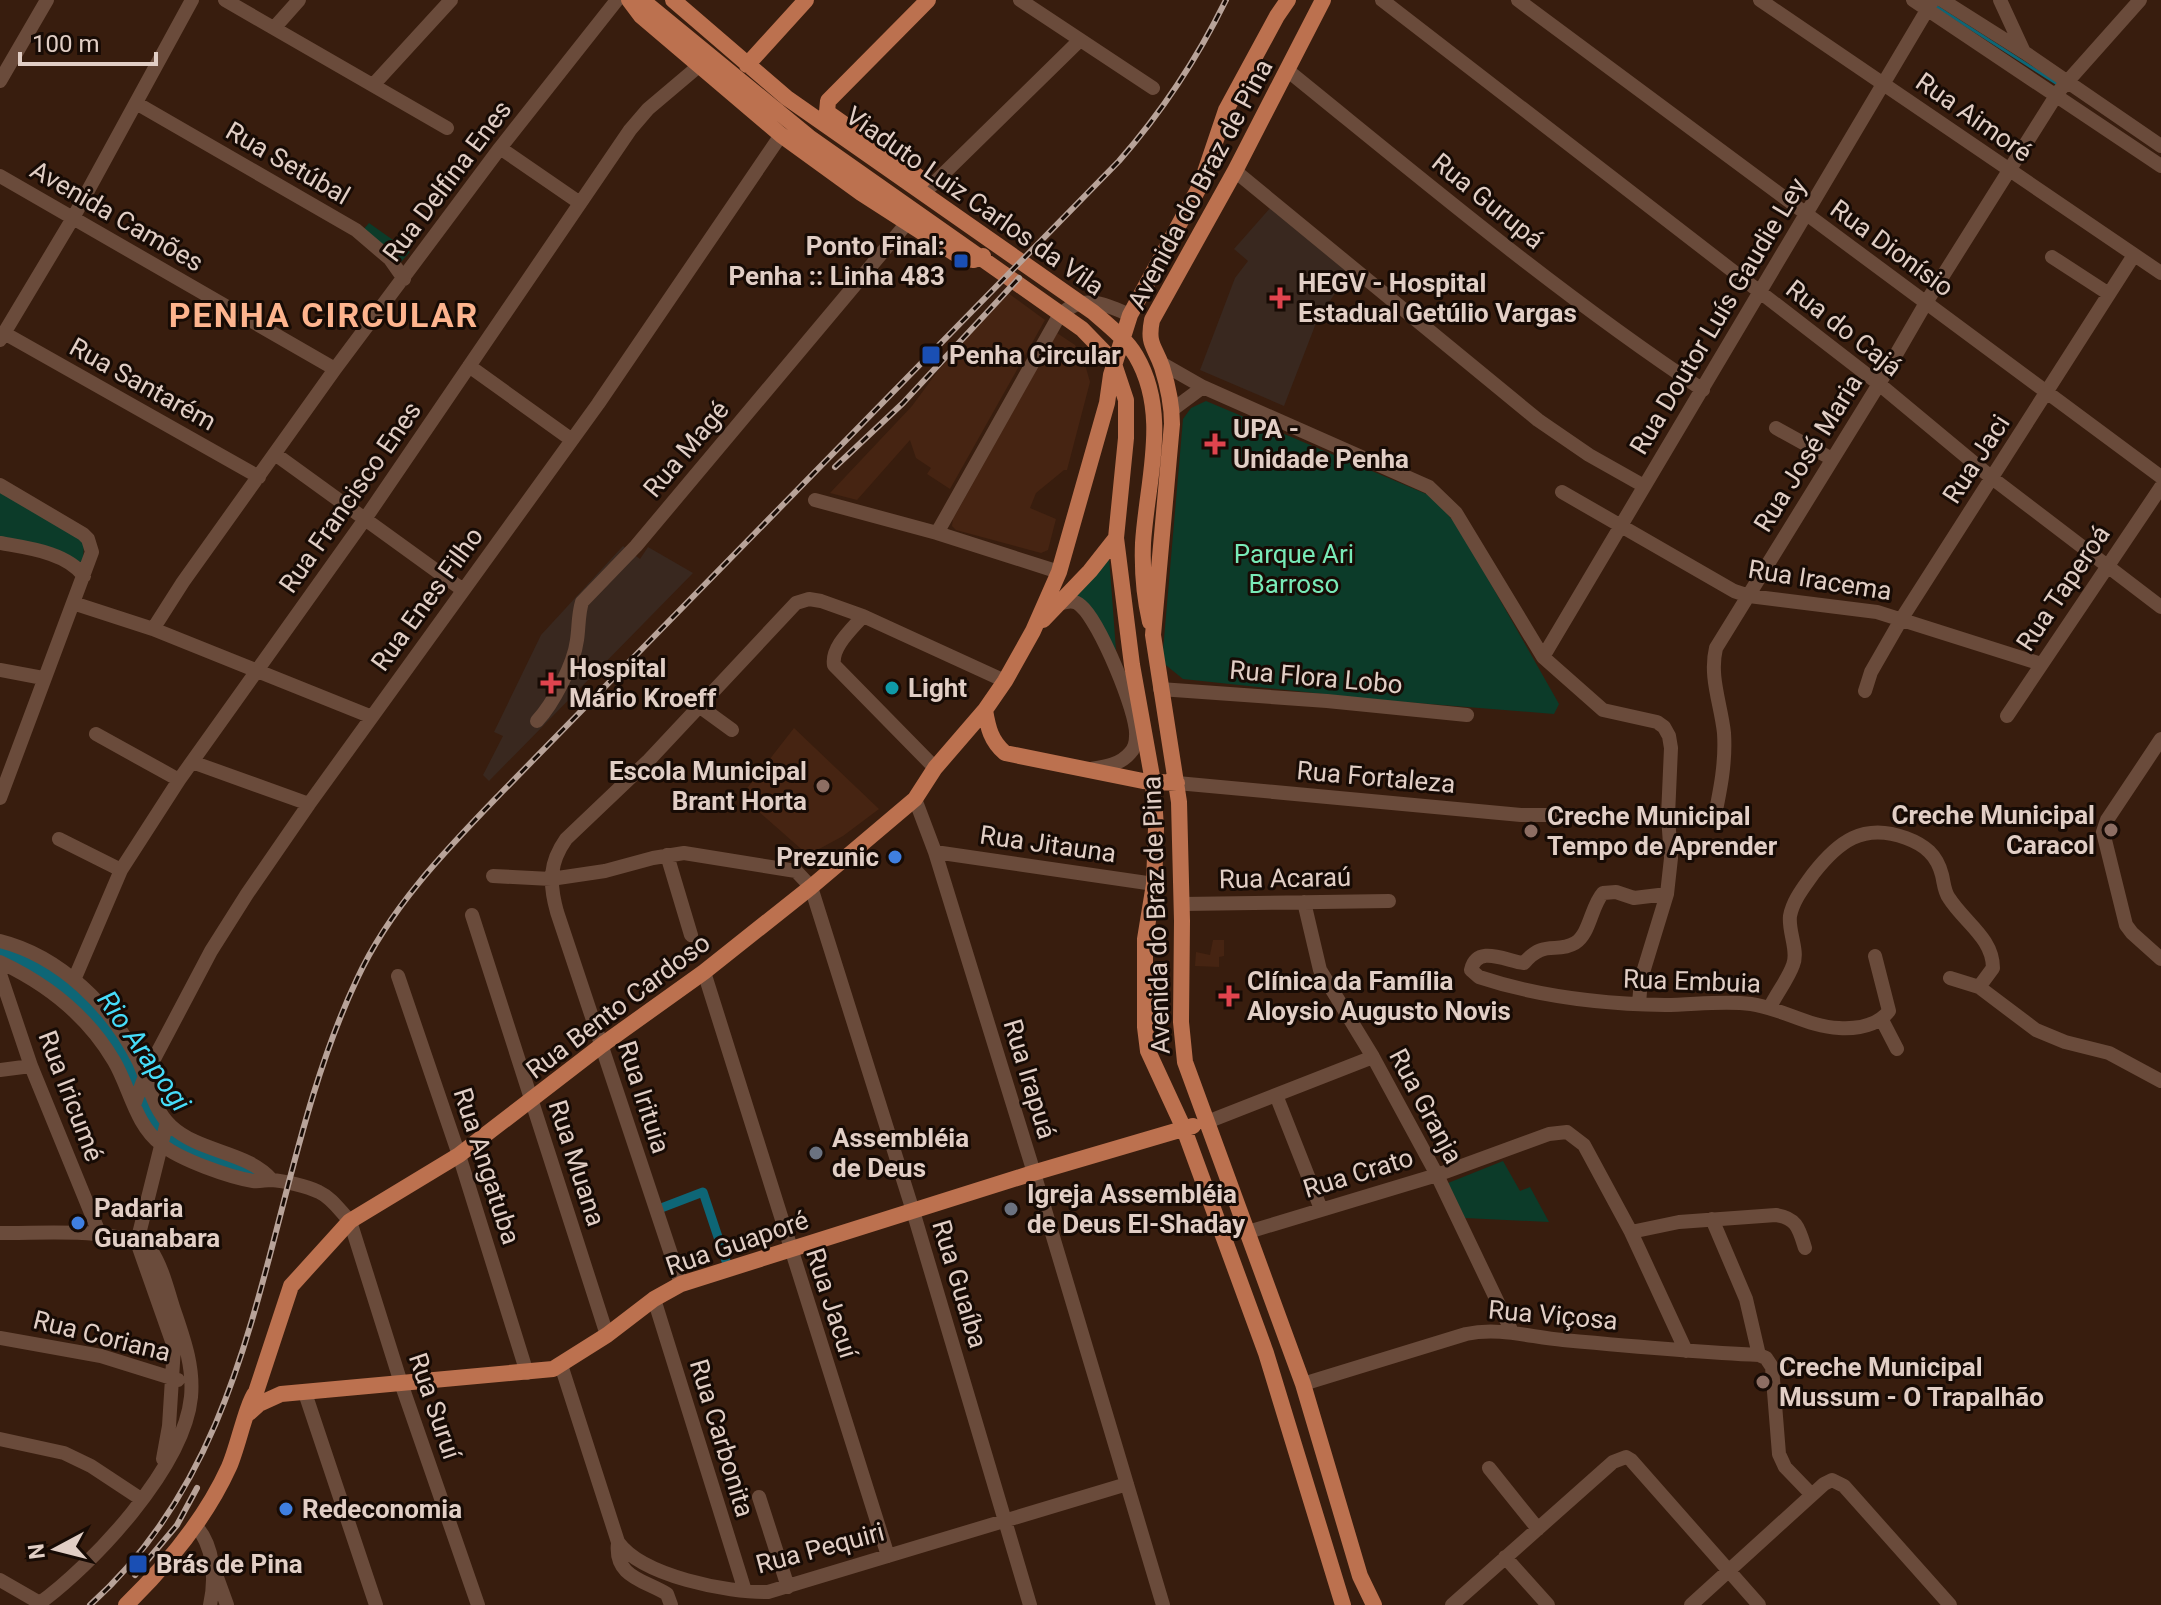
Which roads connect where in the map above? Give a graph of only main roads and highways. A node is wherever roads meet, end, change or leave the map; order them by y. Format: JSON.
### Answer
{"nodes":[{"id":1,"x":629,"y":0,"type":"edge"},
{"id":2,"x":673,"y":0,"type":"edge"},
{"id":3,"x":806,"y":0,"type":"edge"},
{"id":4,"x":928,"y":0,"type":"edge"},
{"id":5,"x":1288,"y":0,"type":"edge"},
{"id":6,"x":1323,"y":0,"type":"edge"},
{"id":7,"x":644,"y":2,"type":"edge"},
{"id":8,"x":747,"y":65,"type":"junction"},
{"id":9,"x":1161,"y":363,"type":"junction"},
{"id":10,"x":1126,"y":373,"type":"junction"},
{"id":11,"x":1107,"y":403,"type":"junction"},
{"id":12,"x":1171,"y":404,"type":"junction"},
{"id":13,"x":1116,"y":538,"type":"junction"},
{"id":14,"x":1033,"y":631,"type":"junction"},
{"id":15,"x":1153,"y":635,"type":"junction"},
{"id":16,"x":985,"y":710,"type":"junction"},
{"id":17,"x":1153,"y":782,"type":"junction"},
{"id":18,"x":1177,"y":783,"type":"junction"},
{"id":19,"x":1207,"y":1122,"type":"junction"},
{"id":20,"x":1184,"y":1129,"type":"junction"},
{"id":21,"x":261,"y":1377,"type":"junction"},
{"id":22,"x":281,"y":1394,"type":"junction"},
{"id":23,"x":247,"y":1414,"type":"junction"},
{"id":24,"x":126,"y":1605,"type":"edge"},
{"id":25,"x":1343,"y":1605,"type":"edge"},
{"id":26,"x":1374,"y":1605,"type":"edge"}],
"edges":[{"from":1,"to":4,"type":"main road"},
{"from":2,"to":8,"type":"main road","name":"Viaduto Luiz Carlos da Vila"},
{"from":3,"to":8,"type":"main road"},
{"from":5,"to":11,"type":"main road","name":"Avenida do Braz de Pina"},
{"from":6,"to":9,"type":"main road","name":"Avenida do Braz de Pina"},
{"from":7,"to":13,"type":"main road","name":"Avenida do Braz de Pina"},
{"from":8,"to":15,"type":"main road","name":"Viaduto Luiz Carlos da Vila"},
{"from":9,"to":10,"type":"main road"},
{"from":9,"to":12,"type":"main road","name":"Avenida do Braz de Pina"},
{"from":10,"to":11,"type":"main road"},
{"from":10,"to":12,"type":"main road"},
{"from":11,"to":14,"type":"main road","name":"Avenida do Braz de Pina"},
{"from":12,"to":15,"type":"main road","name":"Avenida do Braz de Pina"},
{"from":13,"to":14,"type":"main road"},
{"from":13,"to":17,"type":"main road","name":"Avenida do Braz de Pina"},
{"from":14,"to":16,"type":"main road","name":"Rua Bento Cardoso"},
{"from":15,"to":18,"type":"main road","name":"Avenida do Braz de Pina"},
{"from":16,"to":17,"type":"main road"},
{"from":16,"to":21,"type":"main road","name":"Rua Bento Cardoso"},
{"from":17,"to":18,"type":"main road"},
{"from":17,"to":20,"type":"main road","name":"Avenida do Braz de Pina"},
{"from":18,"to":19,"type":"main road","name":"Avenida do Braz de Pina"},
{"from":19,"to":20,"type":"main road","name":"Rua Guaporé"},
{"from":19,"to":26,"type":"main road","name":"Avenida do Braz de Pina"},
{"from":20,"to":22,"type":"main road","name":"Rua Guaporé"},
{"from":20,"to":25,"type":"main road","name":"Avenida do Braz de Pina"},
{"from":21,"to":22,"type":"main road"},
{"from":21,"to":23,"type":"main road","name":"Rua Bento Cardoso"},
{"from":22,"to":23,"type":"main road","name":"Rua Guaporé"},
{"from":23,"to":24,"type":"main road","name":"Rua Bento Cardoso"}]}
